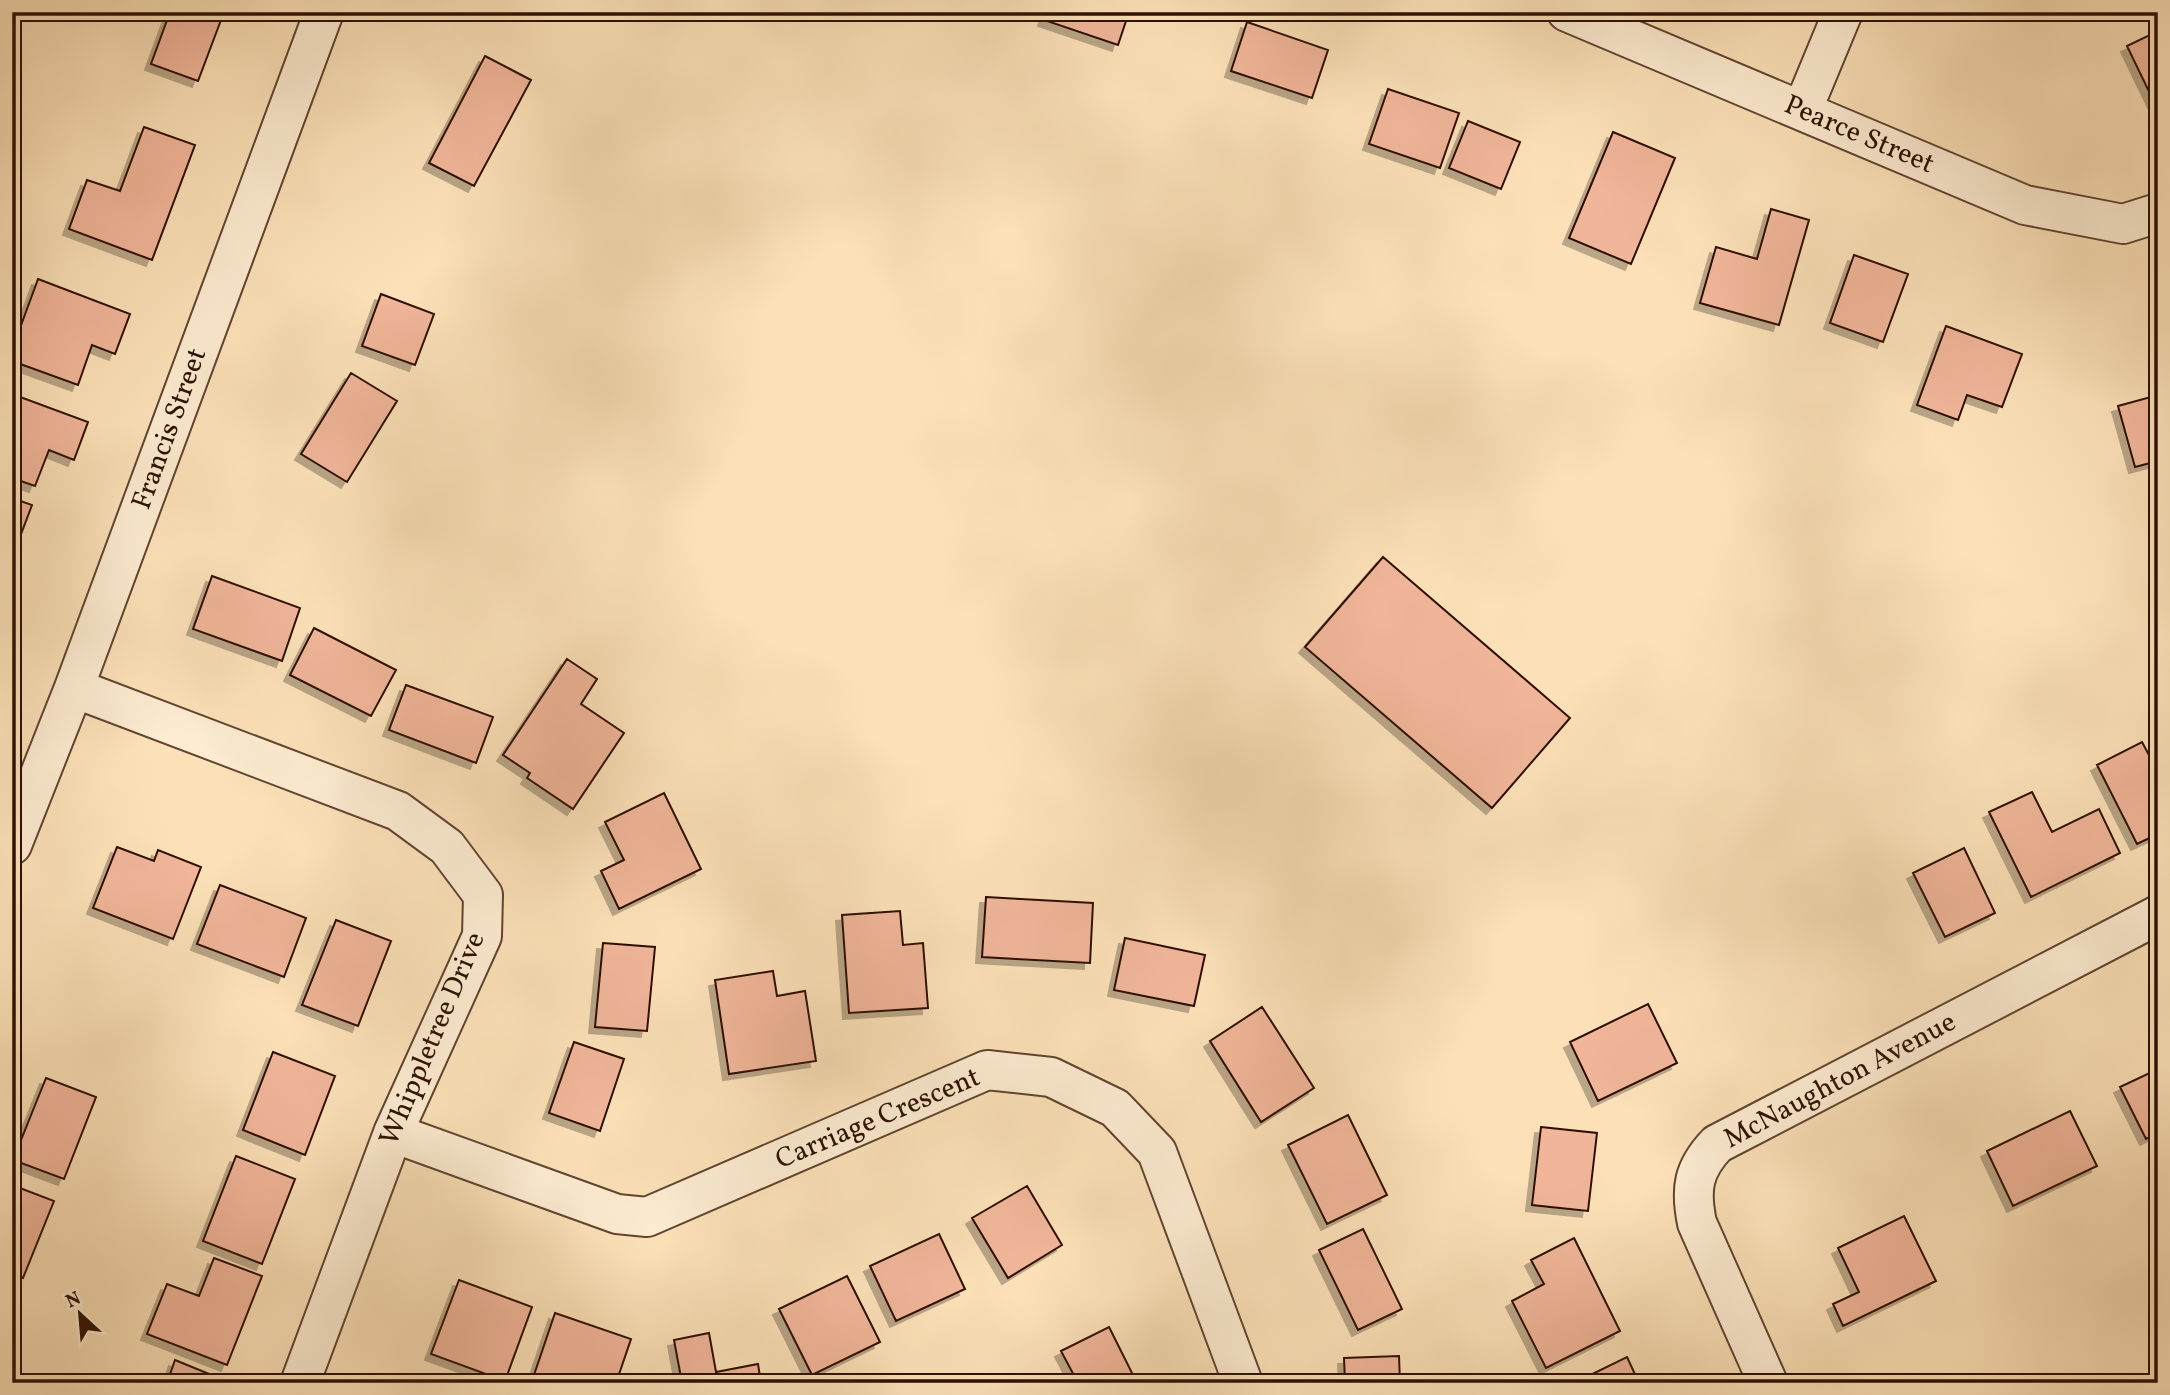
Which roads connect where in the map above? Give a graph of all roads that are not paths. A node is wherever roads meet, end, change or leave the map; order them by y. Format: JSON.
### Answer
{"nodes":[{"id":1,"x":324,"y":12,"type":"edge"},
{"id":2,"x":1567,"y":12,"type":"edge"},
{"id":3,"x":1843,"y":12,"type":"edge"},
{"id":4,"x":1802,"y":111,"type":"junction"},
{"id":5,"x":2158,"y":213,"type":"edge"},
{"id":6,"x":74,"y":688,"type":"junction"},
{"id":7,"x":12,"y":845,"type":"edge"},
{"id":8,"x":2158,"y":915,"type":"edge"},
{"id":9,"x":393,"y":1133,"type":"junction"},
{"id":10,"x":300,"y":1383,"type":"edge"},
{"id":11,"x":1243,"y":1383,"type":"edge"},
{"id":12,"x":1768,"y":1383,"type":"edge"}],
"edges":[{"from":1,"to":6,"type":"street","name":"Francis Street"},
{"from":2,"to":4,"type":"street","name":"Pearce Street"},
{"from":3,"to":4,"type":"street"},
{"from":4,"to":5,"type":"street","name":"Pearce Street"},
{"from":6,"to":7,"type":"street","name":"Francis Street"},
{"from":6,"to":9,"type":"street","name":"Whippletree Drive"},
{"from":8,"to":12,"type":"street","name":"McNaughton Avenue"},
{"from":9,"to":10,"type":"street","name":"Whippletree Drive"},
{"from":9,"to":11,"type":"street","name":"Carriage Crescent"}]}
